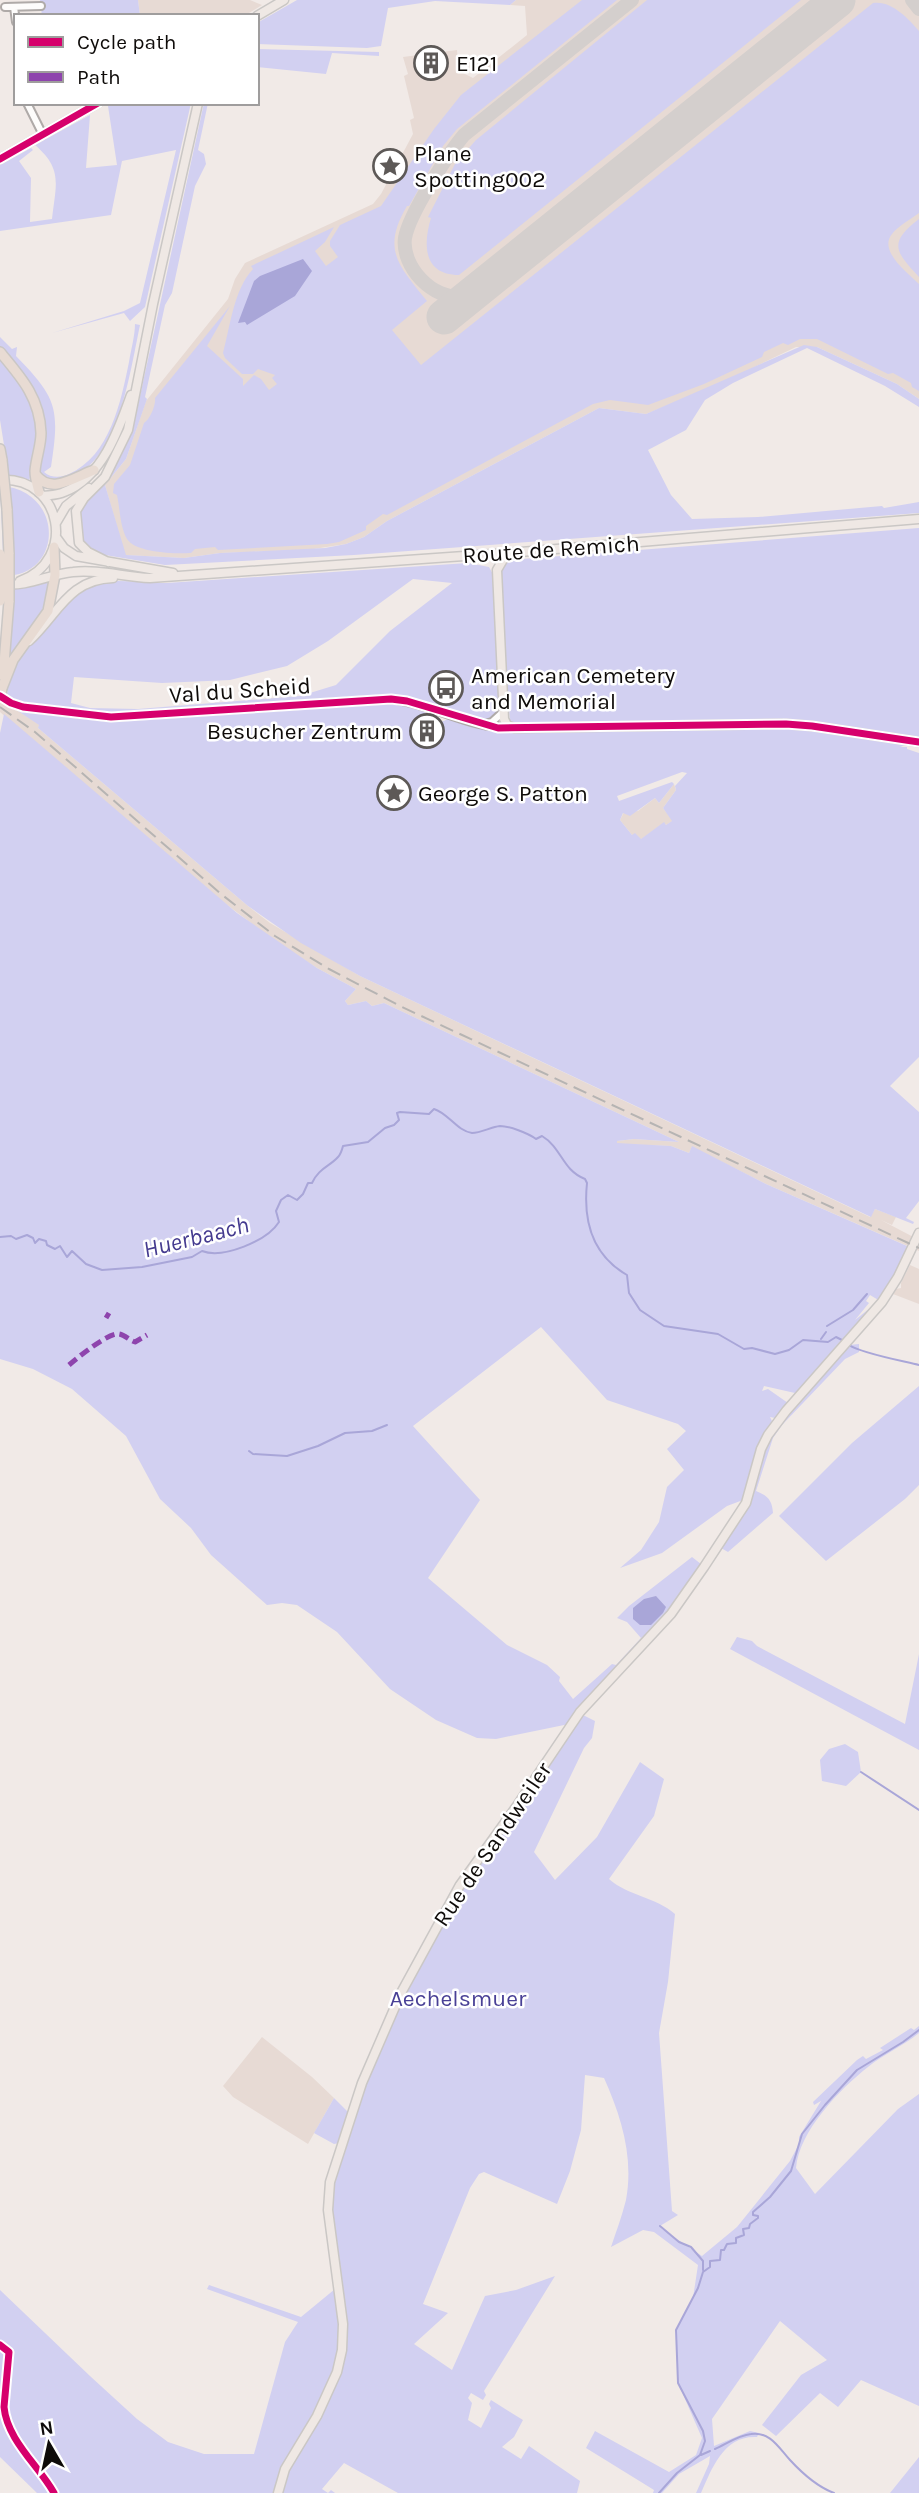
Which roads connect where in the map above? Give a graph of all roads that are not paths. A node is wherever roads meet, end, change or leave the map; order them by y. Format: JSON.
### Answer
{"nodes":[{"id":1,"x":284,"y":0,"type":"edge"},
{"id":2,"x":41,"y":6,"type":"dead end"},
{"id":3,"x":5,"y":7,"type":"dead end"},
{"id":4,"x":14,"y":7,"type":"junction"},
{"id":5,"x":15,"y":14,"type":"edge"},
{"id":6,"x":259,"y":15,"type":"edge"},
{"id":7,"x":28,"y":105,"type":"edge"},
{"id":8,"x":96,"y":105,"type":"edge"},
{"id":9,"x":198,"y":105,"type":"edge"},
{"id":10,"x":43,"y":135,"type":"junction"},
{"id":11,"x":0,"y":159,"type":"edge"},
{"id":12,"x":0,"y":352,"type":"edge"},
{"id":13,"x":136,"y":383,"type":"junction"},
{"id":14,"x":0,"y":449,"type":"edge"},
{"id":15,"x":2,"y":460,"type":"edge"},
{"id":16,"x":110,"y":466,"type":"junction"},
{"id":17,"x":94,"y":470,"type":"junction"},
{"id":18,"x":35,"y":474,"type":"junction"},
{"id":19,"x":0,"y":480,"type":"edge"},
{"id":20,"x":41,"y":494,"type":"junction"},
{"id":21,"x":919,"y":519,"type":"edge"},
{"id":22,"x":56,"y":523,"type":"junction"},
{"id":23,"x":55,"y":542,"type":"junction"},
{"id":24,"x":0,"y":547,"type":"edge"},
{"id":25,"x":507,"y":553,"type":"junction"},
{"id":26,"x":5,"y":554,"type":"edge"},
{"id":27,"x":479,"y":555,"type":"junction"},
{"id":28,"x":108,"y":562,"type":"junction"},
{"id":29,"x":497,"y":570,"type":"junction"},
{"id":30,"x":182,"y":574,"type":"junction"},
{"id":31,"x":55,"y":575,"type":"junction"},
{"id":32,"x":150,"y":578,"type":"junction"},
{"id":33,"x":0,"y":583,"type":"edge"},
{"id":34,"x":3,"y":601,"type":"edge"},
{"id":35,"x":25,"y":645,"type":"junction"},
{"id":36,"x":1,"y":695,"type":"edge"},
{"id":37,"x":503,"y":712,"type":"junction"},
{"id":38,"x":482,"y":725,"type":"junction"},
{"id":39,"x":514,"y":728,"type":"junction"},
{"id":40,"x":919,"y":742,"type":"edge"},
{"id":41,"x":919,"y":1233,"type":"edge"},
{"id":42,"x":278,"y":2493,"type":"edge"}],
"edges":[{"from":1,"to":6,"type":"main road"},
{"from":2,"to":4,"type":"street"},
{"from":3,"to":4,"type":"street"},
{"from":4,"to":5,"type":"street"},
{"from":7,"to":10,"type":"street"},
{"from":8,"to":10,"type":"main road"},
{"from":9,"to":13,"type":"main road"},
{"from":10,"to":11,"type":"main road"},
{"from":12,"to":18,"type":"highway"},
{"from":13,"to":16,"type":"main road"},
{"from":13,"to":17,"type":"main road"},
{"from":14,"to":15,"type":"highway"},
{"from":15,"to":26,"type":"highway","bridge":true},
{"from":16,"to":22,"type":"main road"},
{"from":16,"to":28,"type":"main road"},
{"from":17,"to":18,"type":"highway"},
{"from":17,"to":20,"type":"main road"},
{"from":18,"to":20,"type":"highway"},
{"from":19,"to":20,"type":"main road"},
{"from":20,"to":22,"type":"main road"},
{"from":21,"to":25,"type":"main road","name":"Route de Remich"},
{"from":22,"to":23,"type":"main road"},
{"from":23,"to":28,"type":"main road","name":"Route de Remich"},
{"from":23,"to":31,"type":"highway"},
{"from":23,"to":33,"type":"main road"},
{"from":24,"to":26,"type":"highway"},
{"from":25,"to":27,"type":"main road","name":"Route de Remich"},
{"from":25,"to":29,"type":"main road"},
{"from":26,"to":34,"type":"highway","bridge":true},
{"from":27,"to":29,"type":"main road"},
{"from":27,"to":30,"type":"main road","name":"Route de Remich"},
{"from":28,"to":30,"type":"main road","name":"Route de Remich"},
{"from":29,"to":37,"type":"main road"},
{"from":30,"to":32,"type":"main road","name":"Route de Remich"},
{"from":31,"to":32,"type":"main road","name":"Route de Remich"},
{"from":31,"to":33,"type":"main road","name":"Route de Remich"},
{"from":31,"to":35,"type":"highway"},
{"from":32,"to":35,"type":"main road"},
{"from":34,"to":36,"type":"highway"},
{"from":35,"to":36,"type":"highway"},
{"from":36,"to":38,"type":"street","name":"Val du Scheid"},
{"from":37,"to":38,"type":"street"},
{"from":37,"to":39,"type":"main road"},
{"from":38,"to":39,"type":"street","name":"Val du Scheid"},
{"from":39,"to":40,"type":"main road","name":"Val du Scheid"},
{"from":41,"to":42,"type":"main road","name":"Rue de Sandweiler"}]}
